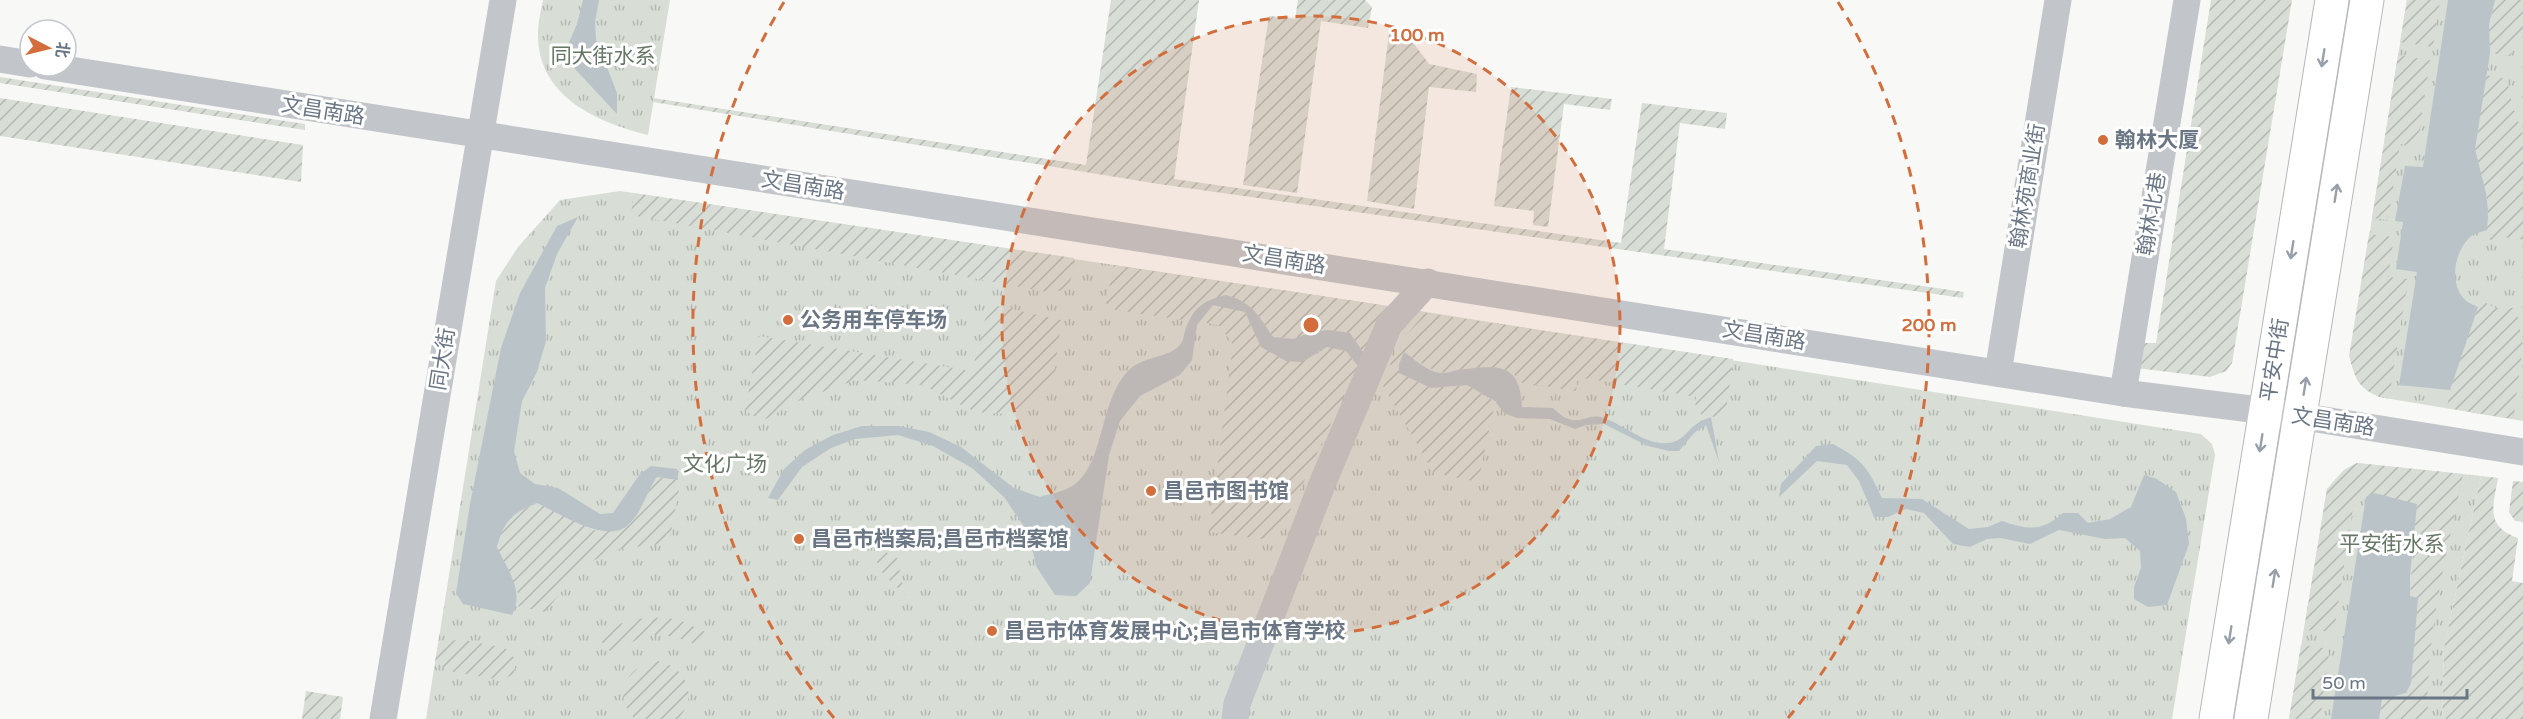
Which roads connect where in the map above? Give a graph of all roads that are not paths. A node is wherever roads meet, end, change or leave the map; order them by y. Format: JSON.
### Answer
{"nodes":[{"id":1,"x":503,"y":0,"type":"edge"},
{"id":2,"x":2058,"y":0,"type":"edge"},
{"id":3,"x":2187,"y":0,"type":"edge"},
{"id":4,"x":2332,"y":0,"type":"edge"},
{"id":5,"x":2367,"y":0,"type":"edge"},
{"id":6,"x":0,"y":59,"type":"edge"},
{"id":7,"x":18,"y":62,"type":"edge"},
{"id":8,"x":78,"y":71,"type":"edge"},
{"id":9,"x":480,"y":135,"type":"junction"},
{"id":10,"x":1428,"y":282,"type":"junction"},
{"id":11,"x":1998,"y":373,"type":"junction"},
{"id":12,"x":2123,"y":393,"type":"junction"},
{"id":13,"x":2267,"y":411,"type":"junction"},
{"id":14,"x":2300,"y":417,"type":"junction"},
{"id":15,"x":2523,"y":452,"type":"edge"},
{"id":16,"x":383,"y":719,"type":"edge"},
{"id":17,"x":1235,"y":719,"type":"edge"},
{"id":18,"x":2216,"y":719,"type":"edge"},
{"id":19,"x":2251,"y":719,"type":"edge"}],
"edges":[{"from":1,"to":9,"type":"street","name":"同大街"},
{"from":2,"to":11,"type":"street","name":"翰林苑商业街"},
{"from":3,"to":12,"type":"street","name":"翰林北巷"},
{"from":4,"to":13,"type":"main road","name":"平安中街","one_way":true},
{"from":14,"to":5,"type":"main road","name":"平安中街","one_way":true},
{"from":6,"to":7,"type":"street"},
{"from":8,"to":9,"type":"street","name":"文昌南路"},
{"from":9,"to":10,"type":"street","name":"文昌南路"},
{"from":9,"to":16,"type":"street","name":"同大街"},
{"from":10,"to":11,"type":"street","name":"文昌南路"},
{"from":10,"to":17,"type":"street"},
{"from":11,"to":12,"type":"street","name":"文昌南路"},
{"from":12,"to":13,"type":"street","name":"文昌南路"},
{"from":13,"to":14,"type":"street","name":"文昌南路"},
{"from":13,"to":18,"type":"main road","name":"平安中街","one_way":true},
{"from":14,"to":15,"type":"street","name":"文昌南路"},
{"from":19,"to":14,"type":"main road","name":"平安中街","one_way":true}]}
